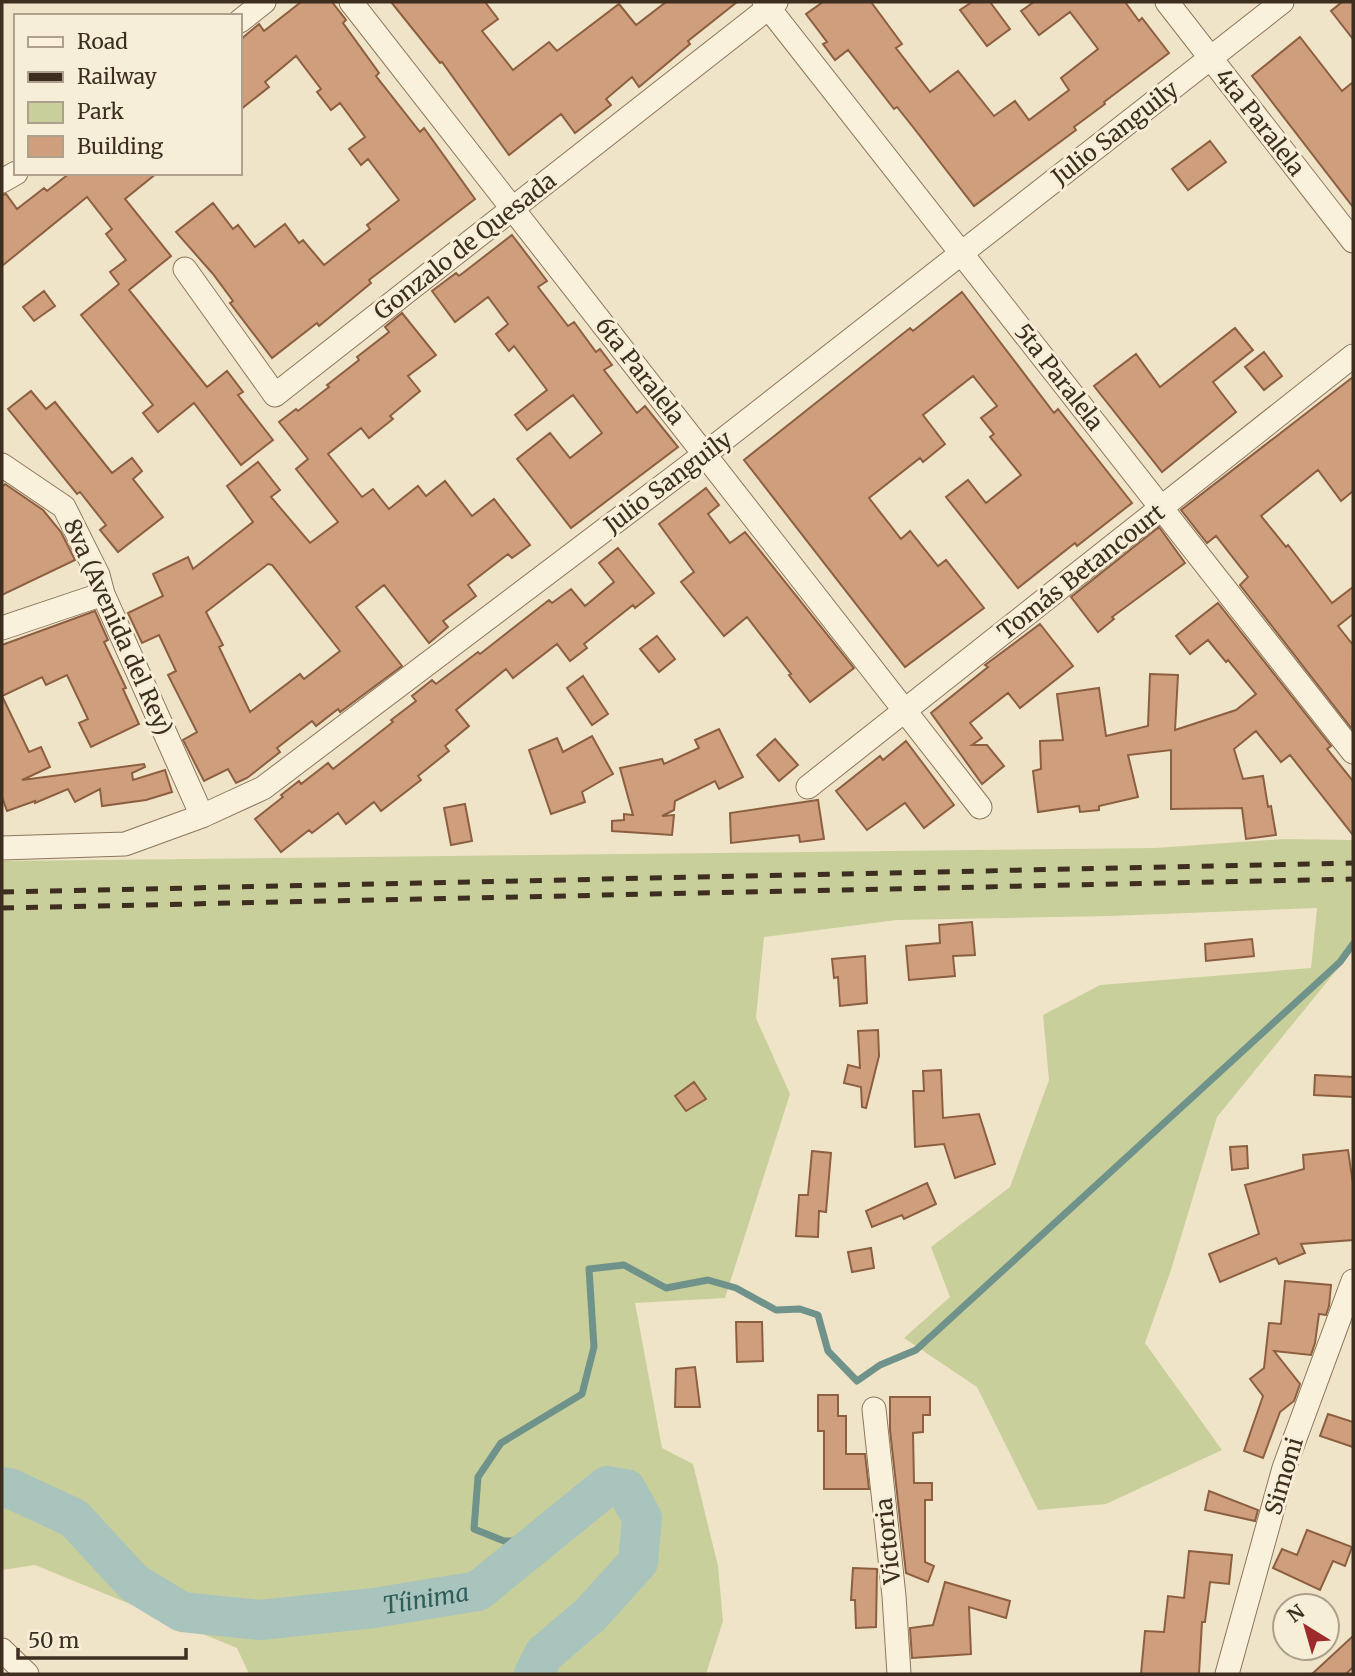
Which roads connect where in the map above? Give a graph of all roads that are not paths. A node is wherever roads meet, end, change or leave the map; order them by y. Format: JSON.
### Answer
{"nodes":[{"id":1,"x":264,"y":2,"type":"edge"},
{"id":2,"x":351,"y":2,"type":"edge"},
{"id":3,"x":1167,"y":2,"type":"edge"},
{"id":4,"x":1282,"y":2,"type":"edge"},
{"id":5,"x":769,"y":4,"type":"edge"},
{"id":6,"x":242,"y":19,"type":"edge"},
{"id":7,"x":1210,"y":58,"type":"junction"},
{"id":8,"x":513,"y":209,"type":"junction"},
{"id":9,"x":1353,"y":241,"type":"edge"},
{"id":10,"x":961,"y":253,"type":"junction"},
{"id":11,"x":185,"y":270,"type":"dead end"},
{"id":12,"x":1353,"y":356,"type":"edge"},
{"id":13,"x":705,"y":454,"type":"junction"},
{"id":14,"x":2,"y":465,"type":"edge"},
{"id":15,"x":1161,"y":508,"type":"junction"},
{"id":16,"x":103,"y":594,"type":"junction"},
{"id":17,"x":2,"y":628,"type":"edge"},
{"id":18,"x":905,"y":710,"type":"junction"},
{"id":19,"x":1353,"y":752,"type":"edge"},
{"id":20,"x":808,"y":787,"type":"dead end"},
{"id":21,"x":980,"y":807,"type":"dead end"},
{"id":22,"x":202,"y":816,"type":"junction"},
{"id":23,"x":2,"y":848,"type":"edge"},
{"id":24,"x":1353,"y":1281,"type":"edge"},
{"id":25,"x":874,"y":1409,"type":"dead end"},
{"id":26,"x":2,"y":1650,"type":"edge"},
{"id":27,"x":27,"y":1674,"type":"edge"},
{"id":28,"x":899,"y":1674,"type":"edge"},
{"id":29,"x":1227,"y":1674,"type":"edge"}],
"edges":[{"from":1,"to":6,"type":"street"},
{"from":2,"to":8,"type":"street","name":"6ta Paralela"},
{"from":3,"to":7,"type":"street","name":"4ta Paralela"},
{"from":4,"to":7,"type":"street","name":"Julio Sanguily"},
{"from":5,"to":8,"type":"street","name":"Gonzalo de Quesada"},
{"from":5,"to":10,"type":"street","name":"5ta Paralela"},
{"from":7,"to":9,"type":"street","name":"4ta Paralela"},
{"from":7,"to":10,"type":"street","name":"Julio Sanguily"},
{"from":8,"to":11,"type":"street","name":"Gonzalo de Quesada"},
{"from":8,"to":13,"type":"street","name":"6ta Paralela"},
{"from":10,"to":13,"type":"street","name":"Julio Sanguily"},
{"from":10,"to":15,"type":"street","name":"5ta Paralela"},
{"from":12,"to":15,"type":"street","name":"Tomás Betancourt"},
{"from":13,"to":18,"type":"street","name":"6ta Paralela"},
{"from":13,"to":22,"type":"street","name":"Julio Sanguily"},
{"from":14,"to":16,"type":"street","name":"8va (Avenida del Rey)"},
{"from":15,"to":18,"type":"street","name":"Tomás Betancourt"},
{"from":15,"to":19,"type":"street","name":"5ta Paralela"},
{"from":16,"to":17,"type":"street"},
{"from":16,"to":22,"type":"street","name":"8va (Avenida del Rey)"},
{"from":18,"to":20,"type":"street","name":"Tomás Betancourt"},
{"from":18,"to":21,"type":"street","name":"6ta Paralela"},
{"from":22,"to":23,"type":"street","name":"Julio Sanguily"},
{"from":24,"to":29,"type":"street","name":"Simoni"},
{"from":25,"to":28,"type":"street","name":"Victoria"},
{"from":26,"to":27,"type":"street"}]}
